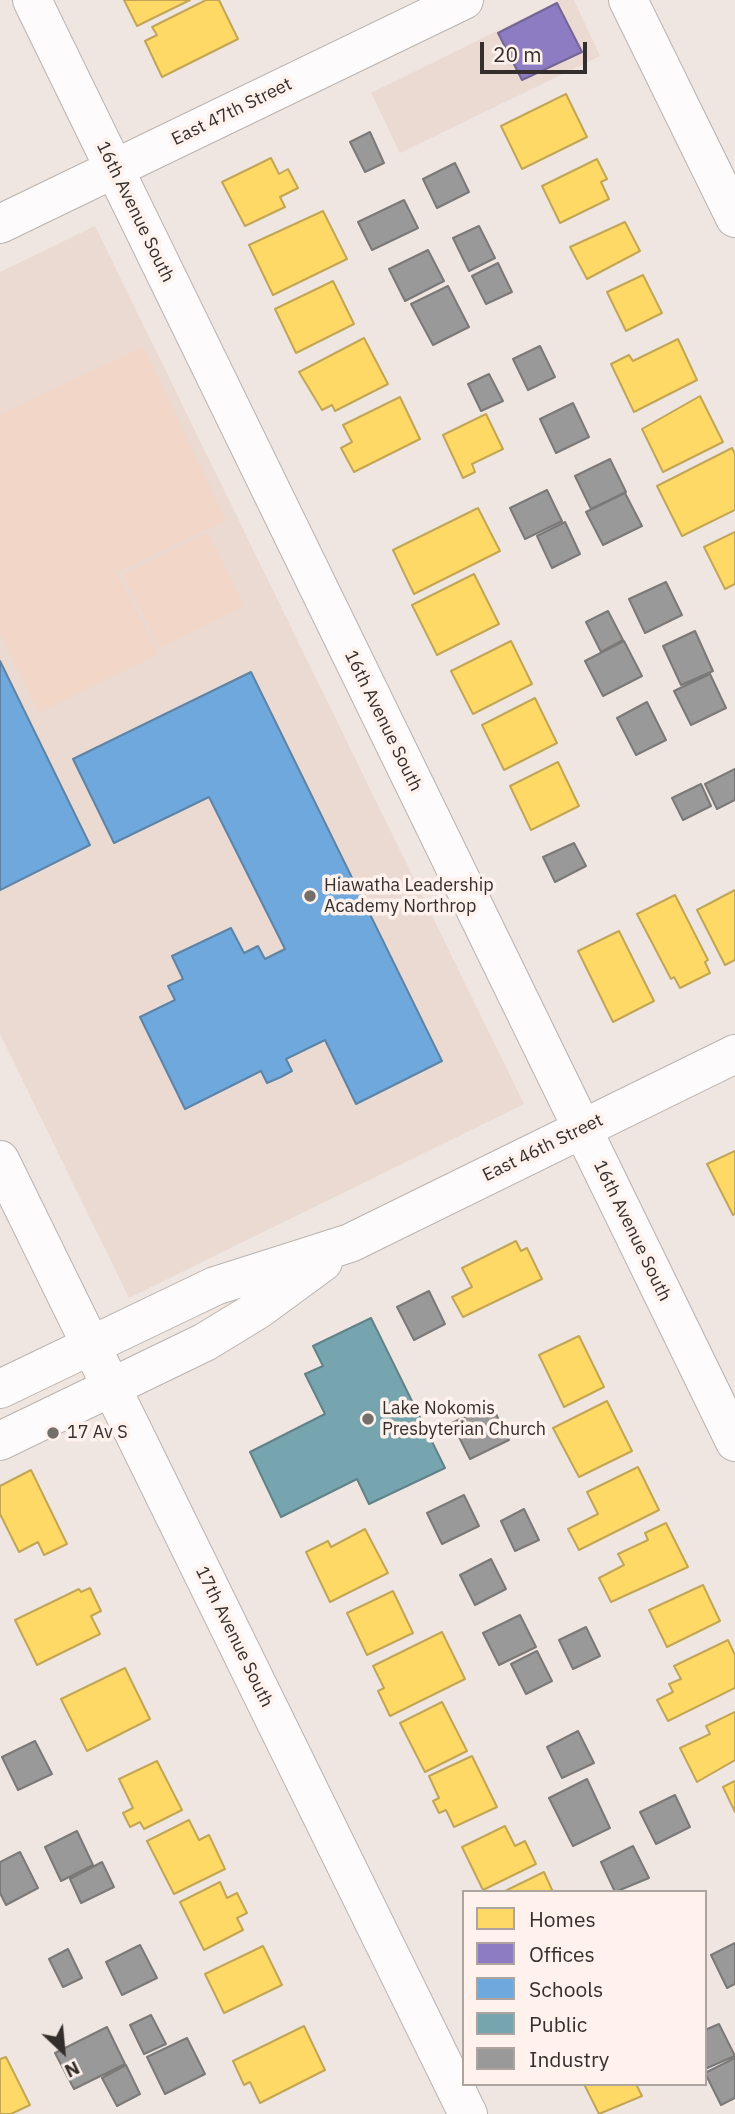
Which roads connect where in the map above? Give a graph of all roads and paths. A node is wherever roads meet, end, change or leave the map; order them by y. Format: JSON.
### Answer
{"nodes":[{"id":1,"x":32,"y":0,"type":"edge"},
{"id":2,"x":464,"y":0,"type":"edge"},
{"id":3,"x":628,"y":0,"type":"edge"},
{"id":4,"x":114,"y":170,"type":"junction"},
{"id":5,"x":735,"y":218,"type":"edge"},
{"id":6,"x":0,"y":225,"type":"edge"},
{"id":7,"x":735,"y":1054,"type":"edge"},
{"id":8,"x":582,"y":1129,"type":"junction"},
{"id":9,"x":0,"y":1160,"type":"edge"},
{"id":10,"x":350,"y":1242,"type":"junction"},
{"id":11,"x":90,"y":1344,"type":"junction"},
{"id":12,"x":111,"y":1388,"type":"junction"},
{"id":13,"x":0,"y":1389,"type":"edge"},
{"id":14,"x":0,"y":1441,"type":"edge"},
{"id":15,"x":735,"y":1442,"type":"edge"},
{"id":16,"x":468,"y":2114,"type":"edge"}],
"edges":[{"from":1,"to":4,"type":"street","name":"16th Avenue South"},
{"from":2,"to":4,"type":"street","name":"East 47th Street"},
{"from":3,"to":5,"type":"street"},
{"from":4,"to":6,"type":"street","name":"East 47th Street"},
{"from":4,"to":8,"type":"street","name":"16th Avenue South"},
{"from":7,"to":8,"type":"street","name":"East 46th Street"},
{"from":8,"to":10,"type":"street","name":"East 46th Street"},
{"from":8,"to":15,"type":"street","name":"16th Avenue South"},
{"from":9,"to":11,"type":"street","name":"17th Avenue South"},
{"from":10,"to":11,"type":"street","name":"East 46th Street"},
{"from":10,"to":12,"type":"street","name":"East 46th Street"},
{"from":11,"to":12,"type":"street","name":"17th Avenue South"},
{"from":11,"to":13,"type":"street","name":"East 46th Street"},
{"from":12,"to":14,"type":"street","name":"East 46th Street"},
{"from":12,"to":16,"type":"street","name":"17th Avenue South"}]}
